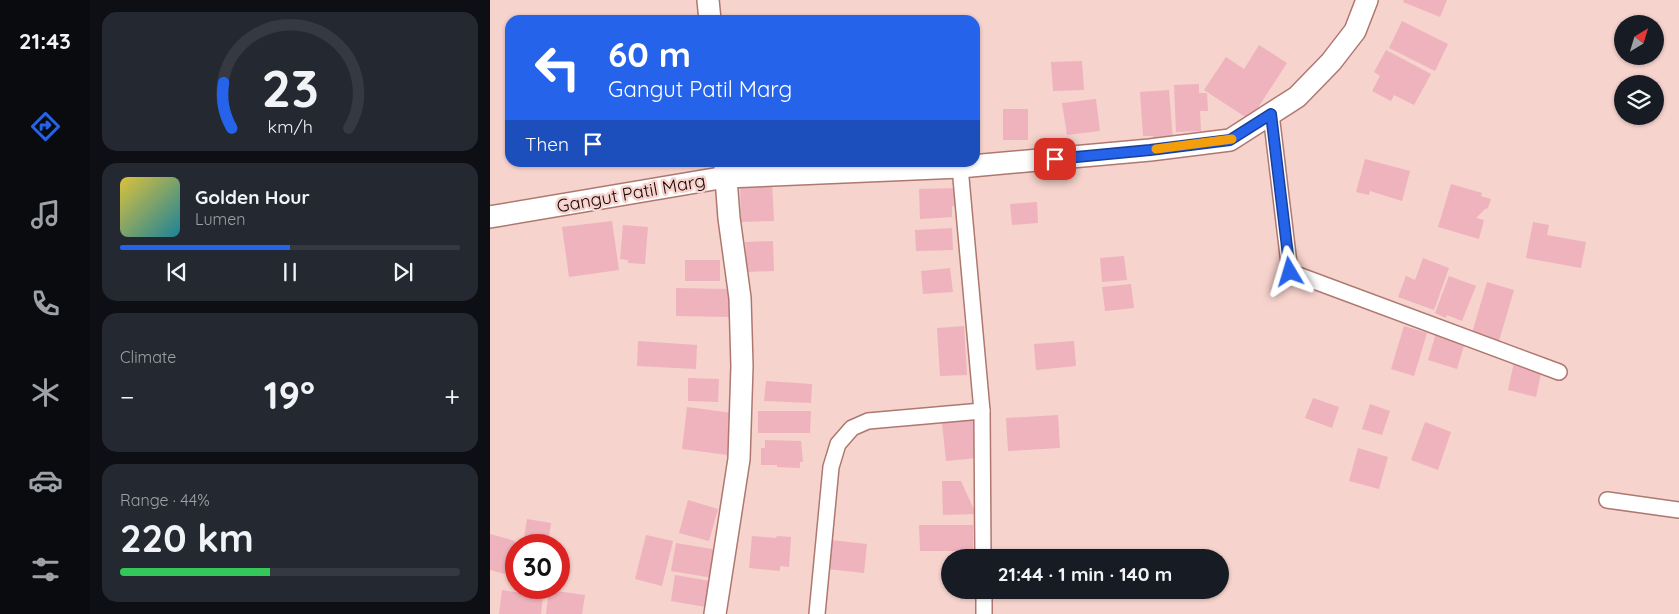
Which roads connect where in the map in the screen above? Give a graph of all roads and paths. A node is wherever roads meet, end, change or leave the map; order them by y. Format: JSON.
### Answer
{"nodes":[{"id":1,"x":708,"y":0,"type":"edge"},
{"id":2,"x":1367,"y":0,"type":"edge"},
{"id":3,"x":710,"y":15,"type":"edge"},
{"id":4,"x":1271,"y":114,"type":"junction"},
{"id":5,"x":980,"y":165,"type":"edge"},
{"id":6,"x":960,"y":167,"type":"joint"},
{"id":7,"x":726,"y":170,"type":"edge"},
{"id":8,"x":490,"y":216,"type":"edge"},
{"id":9,"x":1559,"y":372,"type":"dead end"},
{"id":10,"x":982,"y":411,"type":"junction"},
{"id":11,"x":1607,"y":500,"type":"dead end"},
{"id":12,"x":1679,"y":510,"type":"edge"},
{"id":13,"x":984,"y":549,"type":"edge"},
{"id":14,"x":984,"y":599,"type":"edge"},
{"id":15,"x":715,"y":614,"type":"edge"},
{"id":16,"x":818,"y":614,"type":"edge"},
{"id":17,"x":984,"y":614,"type":"edge"}],
"edges":[{"from":1,"to":3,"type":"street"},
{"from":2,"to":4,"type":"street","name":"Gangut Patil Marg"},
{"from":4,"to":5,"type":"street","name":"Gangut Patil Marg"},
{"from":4,"to":9,"type":"street"},
{"from":6,"to":7,"type":"street","name":"Gangut Patil Marg"},
{"from":6,"to":10,"type":"street"},
{"from":7,"to":8,"type":"street","name":"Gangut Patil Marg"},
{"from":7,"to":15,"type":"street"},
{"from":10,"to":13,"type":"street"},
{"from":10,"to":16,"type":"street"},
{"from":11,"to":12,"type":"street"},
{"from":14,"to":17,"type":"street"}]}
